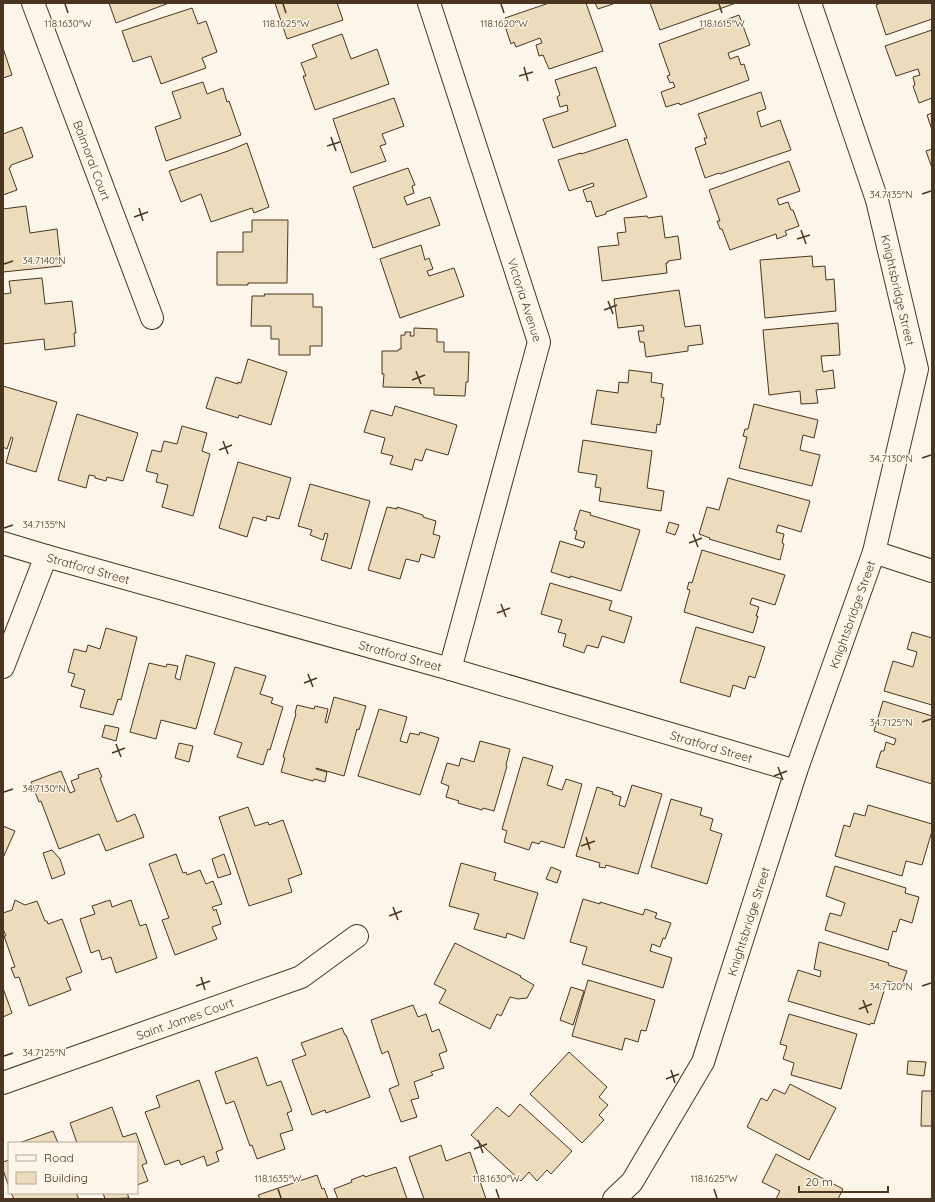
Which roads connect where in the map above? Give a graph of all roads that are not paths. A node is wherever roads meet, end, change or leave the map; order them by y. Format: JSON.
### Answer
{"nodes":[{"id":1,"x":33,"y":3,"type":"edge"},
{"id":2,"x":429,"y":3,"type":"edge"},
{"id":3,"x":810,"y":3,"type":"edge"},
{"id":4,"x":152,"y":318,"type":"dead end"},
{"id":5,"x":3,"y":543,"type":"edge"},
{"id":6,"x":874,"y":552,"type":"junction"},
{"id":7,"x":46,"y":556,"type":"junction"},
{"id":8,"x":932,"y":571,"type":"edge"},
{"id":9,"x":3,"y":667,"type":"edge"},
{"id":10,"x":450,"y":669,"type":"junction"},
{"id":11,"x":796,"y":771,"type":"junction"},
{"id":12,"x":357,"y":936,"type":"dead end"},
{"id":13,"x":3,"y":1083,"type":"edge"},
{"id":14,"x":614,"y":1199,"type":"edge"}],
"edges":[{"from":1,"to":4,"type":"street","name":"Balmoral Court"},
{"from":2,"to":10,"type":"street","name":"Victoria Avenue"},
{"from":3,"to":6,"type":"street","name":"Knightsbridge Street"},
{"from":5,"to":7,"type":"street","name":"Stratford Street"},
{"from":6,"to":8,"type":"street"},
{"from":6,"to":11,"type":"street","name":"Knightsbridge Street"},
{"from":7,"to":9,"type":"street"},
{"from":7,"to":10,"type":"street","name":"Stratford Street"},
{"from":10,"to":11,"type":"street","name":"Stratford Street"},
{"from":11,"to":14,"type":"street","name":"Knightsbridge Street"},
{"from":12,"to":13,"type":"street","name":"Saint James Court"}]}
